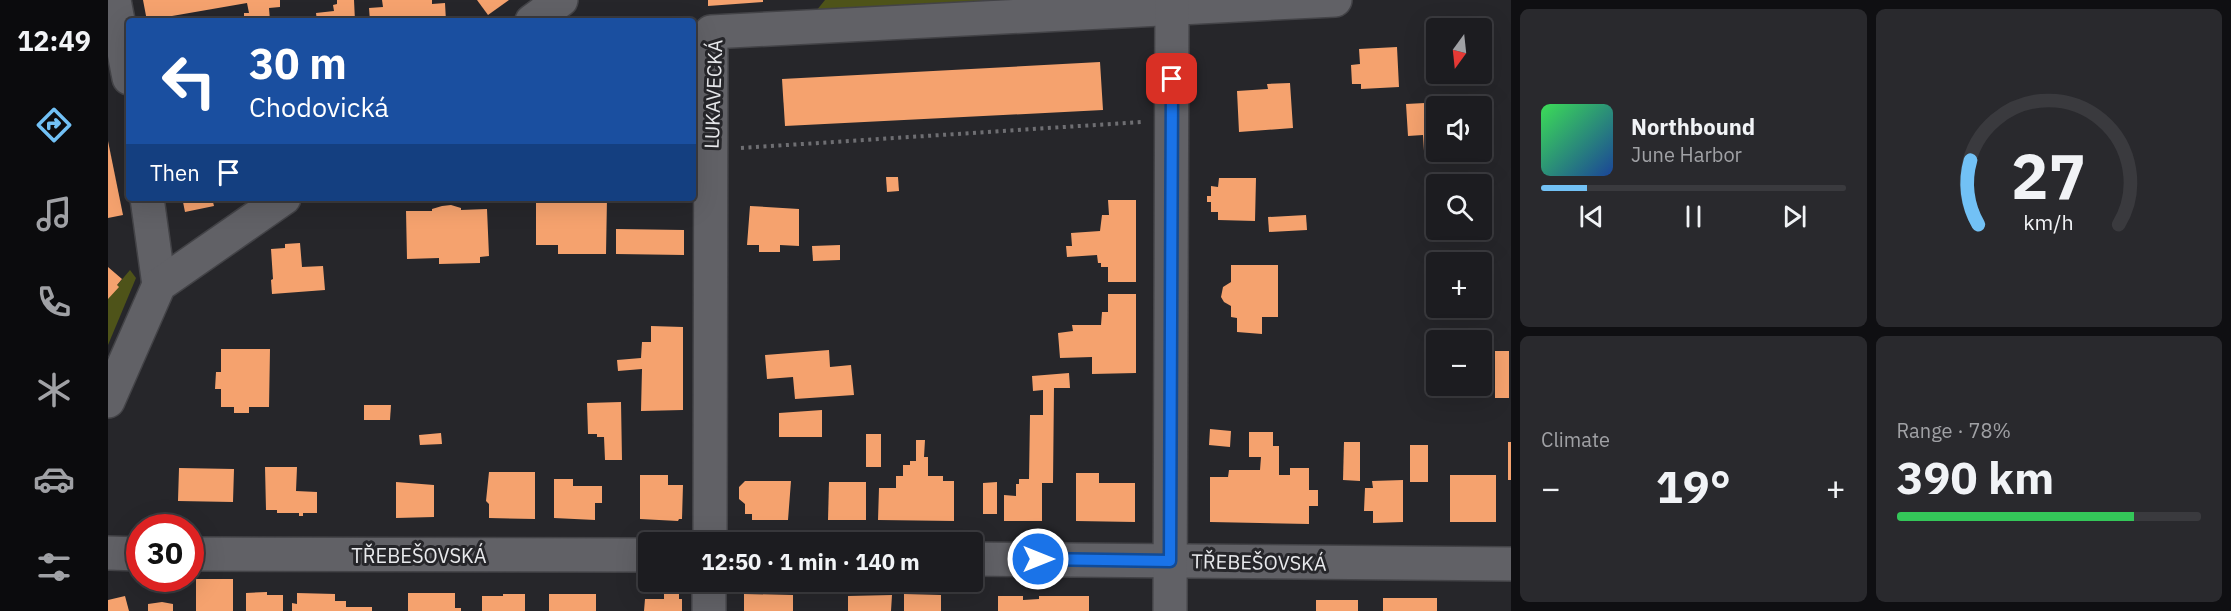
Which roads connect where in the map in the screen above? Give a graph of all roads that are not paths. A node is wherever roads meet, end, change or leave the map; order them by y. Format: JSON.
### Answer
{"nodes":[{"id":1,"x":114,"y":0,"type":"edge"},
{"id":2,"x":561,"y":0,"type":"edge"},
{"id":3,"x":1335,"y":0,"type":"edge"},
{"id":4,"x":1172,"y":4,"type":"edge"},
{"id":5,"x":536,"y":18,"type":"edge"},
{"id":6,"x":126,"y":63,"type":"edge"},
{"id":7,"x":126,"y":79,"type":"edge"},
{"id":8,"x":108,"y":82,"type":"edge"},
{"id":9,"x":147,"y":201,"type":"edge"},
{"id":10,"x":280,"y":201,"type":"edge"},
{"id":11,"x":159,"y":285,"type":"junction"},
{"id":12,"x":108,"y":401,"type":"edge"},
{"id":13,"x":710,"y":532,"type":"edge"},
{"id":14,"x":108,"y":554,"type":"edge"},
{"id":15,"x":126,"y":554,"type":"edge"},
{"id":16,"x":204,"y":554,"type":"edge"},
{"id":17,"x":638,"y":555,"type":"edge"},
{"id":18,"x":983,"y":559,"type":"edge"},
{"id":19,"x":1170,"y":561,"type":"junction"},
{"id":20,"x":1511,"y":564,"type":"edge"},
{"id":21,"x":709,"y":592,"type":"edge"},
{"id":22,"x":709,"y":611,"type":"edge"},
{"id":23,"x":1170,"y":611,"type":"edge"}],
"edges":[{"from":1,"to":6,"type":"street"},
{"from":2,"to":5,"type":"street"},
{"from":3,"to":4,"type":"street"},
{"from":4,"to":13,"type":"street","name":"LUKAVECKÁ"},
{"from":4,"to":19,"type":"street"},
{"from":7,"to":8,"type":"street"},
{"from":9,"to":11,"type":"street"},
{"from":10,"to":11,"type":"street"},
{"from":11,"to":12,"type":"street"},
{"from":14,"to":15,"type":"street"},
{"from":16,"to":17,"type":"street","name":"TŘEBEŠOVSKÁ"},
{"from":18,"to":19,"type":"street","name":"TŘEBEŠOVSKÁ"},
{"from":19,"to":20,"type":"street","name":"TŘEBEŠOVSKÁ"},
{"from":19,"to":23,"type":"street"},
{"from":21,"to":22,"type":"street"}]}
